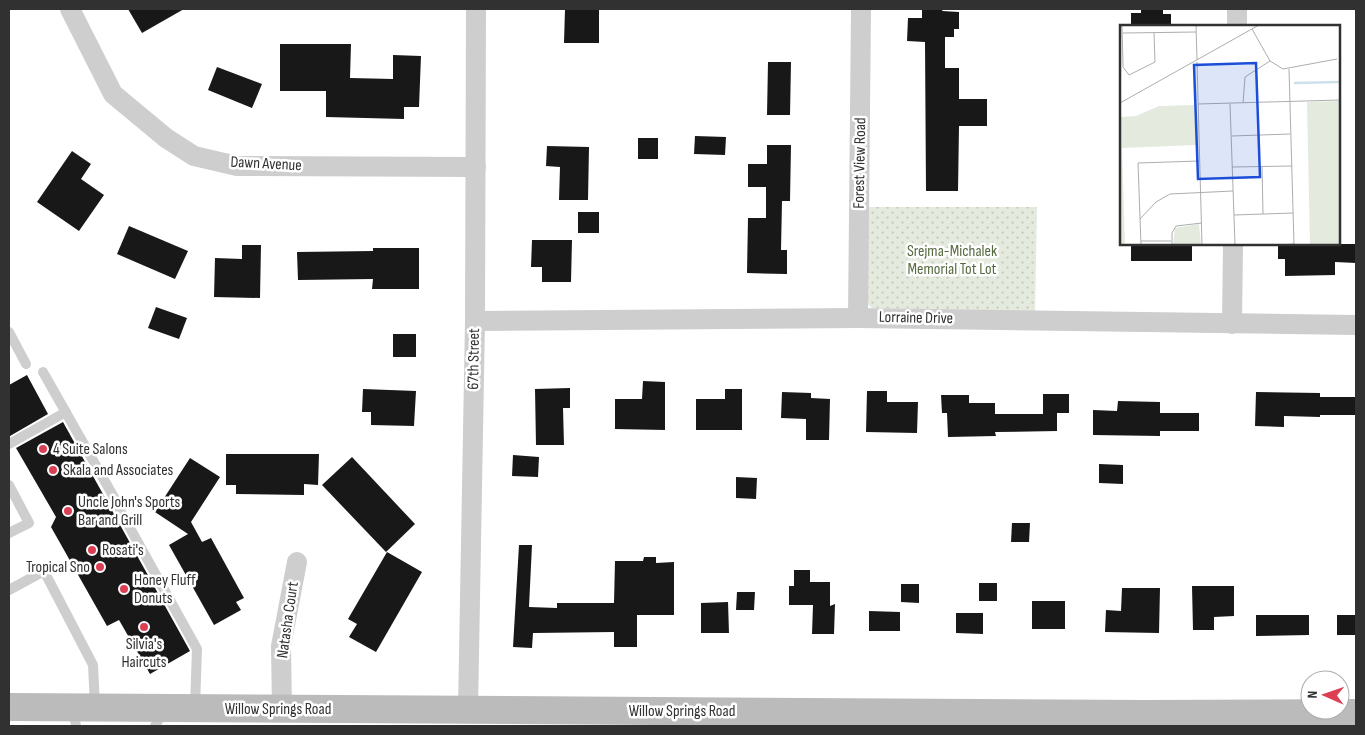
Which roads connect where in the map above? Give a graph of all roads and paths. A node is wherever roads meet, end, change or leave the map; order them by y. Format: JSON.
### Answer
{"nodes":[{"id":1,"x":70,"y":9,"type":"edge"},
{"id":2,"x":476,"y":9,"type":"edge"},
{"id":3,"x":861,"y":9,"type":"edge"},
{"id":4,"x":1237,"y":9,"type":"edge"},
{"id":5,"x":1237,"y":25,"type":"edge"},
{"id":6,"x":476,"y":167,"type":"junction"},
{"id":7,"x":1234,"y":245,"type":"edge"},
{"id":8,"x":858,"y":318,"type":"junction"},
{"id":9,"x":475,"y":321,"type":"junction"},
{"id":10,"x":1232,"y":324,"type":"junction"},
{"id":11,"x":1356,"y":325,"type":"edge"},
{"id":12,"x":9,"y":332,"type":"edge"},
{"id":13,"x":26,"y":364,"type":"dead end"},
{"id":14,"x":43,"y":372,"type":"dead end"},
{"id":15,"x":66,"y":412,"type":"junction"},
{"id":16,"x":9,"y":444,"type":"edge"},
{"id":17,"x":9,"y":485,"type":"edge"},
{"id":18,"x":9,"y":533,"type":"edge"},
{"id":19,"x":297,"y":562,"type":"dead end"},
{"id":20,"x":9,"y":590,"type":"edge"},
{"id":21,"x":9,"y":706,"type":"edge"},
{"id":22,"x":195,"y":708,"type":"junction"},
{"id":23,"x":277,"y":712,"type":"junction"},
{"id":24,"x":81,"y":713,"type":"edge"},
{"id":25,"x":457,"y":713,"type":"junction"},
{"id":26,"x":1356,"y":713,"type":"edge"},
{"id":27,"x":161,"y":717,"type":"edge"},
{"id":28,"x":1144,"y":720,"type":"edge"}],
"edges":[{"from":1,"to":6,"type":"street","name":"Dawn Avenue"},
{"from":2,"to":6,"type":"street","name":"67th Street"},
{"from":3,"to":8,"type":"street","name":"Forest View Road"},
{"from":4,"to":5,"type":"street"},
{"from":6,"to":9,"type":"street","name":"67th Street"},
{"from":7,"to":10,"type":"street"},
{"from":8,"to":9,"type":"street","name":"Lorraine Drive"},
{"from":8,"to":10,"type":"street","name":"Lorraine Drive"},
{"from":9,"to":25,"type":"street","name":"67th Street"},
{"from":10,"to":11,"type":"street","name":"Lorraine Drive"},
{"from":12,"to":13,"type":"lane"},
{"from":14,"to":15,"type":"lane"},
{"from":15,"to":16,"type":"lane"},
{"from":15,"to":22,"type":"lane"},
{"from":17,"to":18,"type":"lane"},
{"from":19,"to":23,"type":"street","name":"Natasha Court"},
{"from":20,"to":24,"type":"lane"},
{"from":21,"to":24,"type":"main road","name":"Willow Springs Road"},
{"from":22,"to":23,"type":"main road","name":"Willow Springs Road"},
{"from":22,"to":27,"type":"main road","name":"Willow Springs Road"},
{"from":23,"to":25,"type":"main road","name":"Willow Springs Road"},
{"from":24,"to":27,"type":"main road","name":"Willow Springs Road"},
{"from":25,"to":28,"type":"main road","name":"Willow Springs Road"},
{"from":26,"to":28,"type":"main road","name":"Willow Springs Road"}]}
